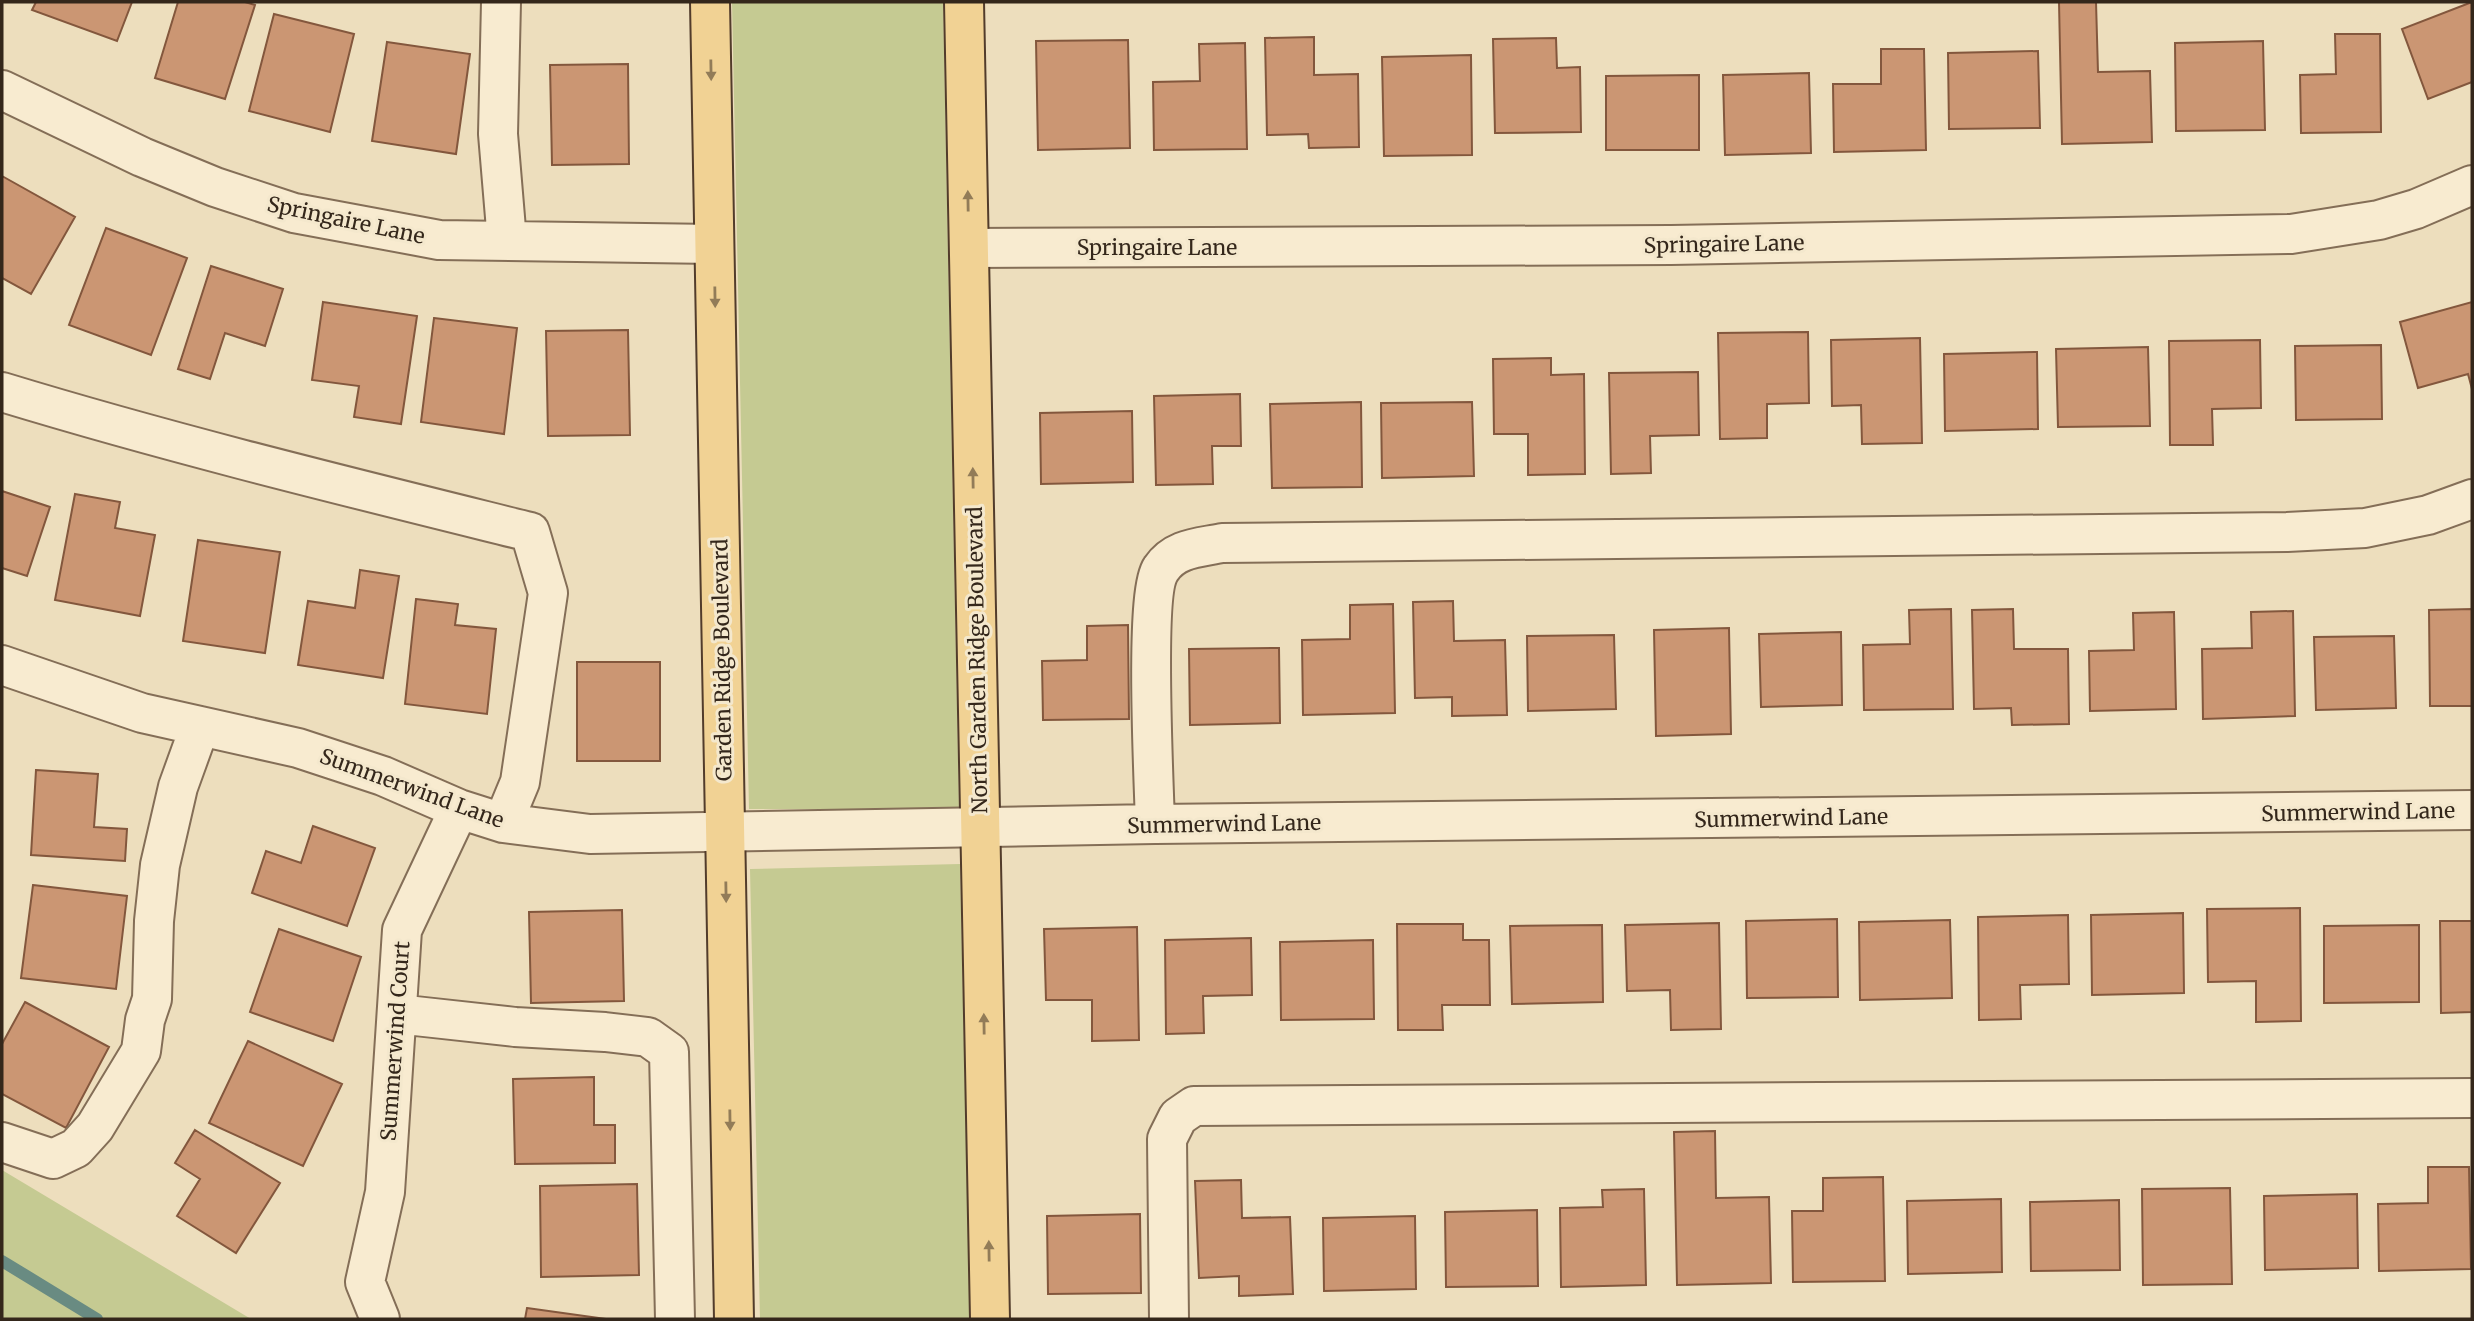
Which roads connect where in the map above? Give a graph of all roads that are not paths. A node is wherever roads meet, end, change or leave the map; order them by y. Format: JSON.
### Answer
{"nodes":[{"id":1,"x":500,"y":2,"type":"edge"},
{"id":2,"x":710,"y":2,"type":"edge"},
{"id":3,"x":964,"y":2,"type":"edge"},
{"id":4,"x":2,"y":90,"type":"edge"},
{"id":5,"x":2472,"y":185,"type":"edge"},
{"id":6,"x":507,"y":241,"type":"junction"},
{"id":7,"x":714,"y":244,"type":"junction"},
{"id":8,"x":969,"y":248,"type":"junction"},
{"id":9,"x":2,"y":392,"type":"edge"},
{"id":10,"x":2472,"y":499,"type":"edge"},
{"id":11,"x":2,"y":665,"type":"edge"},
{"id":12,"x":200,"y":726,"type":"junction"},
{"id":13,"x":459,"y":809,"type":"junction"},
{"id":14,"x":2472,"y":810,"type":"edge"},
{"id":15,"x":503,"y":823,"type":"junction"},
{"id":16,"x":1155,"y":824,"type":"junction"},
{"id":17,"x":981,"y":828,"type":"junction"},
{"id":18,"x":725,"y":832,"type":"junction"},
{"id":19,"x":397,"y":1014,"type":"junction"},
{"id":20,"x":2472,"y":1098,"type":"edge"},
{"id":21,"x":2,"y":1142,"type":"edge"},
{"id":22,"x":380,"y":1319,"type":"edge"},
{"id":23,"x":675,"y":1319,"type":"edge"},
{"id":24,"x":734,"y":1319,"type":"edge"},
{"id":25,"x":990,"y":1319,"type":"edge"},
{"id":26,"x":1169,"y":1319,"type":"edge"}],
"edges":[{"from":1,"to":6,"type":"street"},
{"from":2,"to":7,"type":"main road","name":"Garden Ridge Boulevard","one_way":true},
{"from":8,"to":3,"type":"main road","name":"North Garden Ridge Boulevard","one_way":true},
{"from":4,"to":6,"type":"street","name":"Springaire Lane"},
{"from":5,"to":8,"type":"street","name":"Springaire Lane"},
{"from":6,"to":7,"type":"street","name":"Springaire Lane"},
{"from":7,"to":18,"type":"main road","name":"Garden Ridge Boulevard","one_way":true},
{"from":17,"to":8,"type":"main road","name":"North Garden Ridge Boulevard","one_way":true},
{"from":9,"to":15,"type":"street"},
{"from":10,"to":16,"type":"street"},
{"from":11,"to":12,"type":"street","name":"Summerwind Lane"},
{"from":12,"to":13,"type":"street","name":"Summerwind Lane"},
{"from":12,"to":21,"type":"street"},
{"from":13,"to":15,"type":"street","name":"Summerwind Lane"},
{"from":13,"to":19,"type":"street","name":"Summerwind Court"},
{"from":14,"to":16,"type":"street","name":"Summerwind Lane"},
{"from":15,"to":18,"type":"street","name":"Summerwind Lane"},
{"from":16,"to":17,"type":"street","name":"Summerwind Lane"},
{"from":17,"to":18,"type":"street","name":"Summerwind Lane"},
{"from":25,"to":17,"type":"main road","name":"North Garden Ridge Boulevard","one_way":true},
{"from":18,"to":24,"type":"main road","name":"Garden Ridge Boulevard","one_way":true},
{"from":19,"to":22,"type":"street","name":"Summerwind Court"},
{"from":19,"to":23,"type":"street"},
{"from":20,"to":26,"type":"street"}]}
